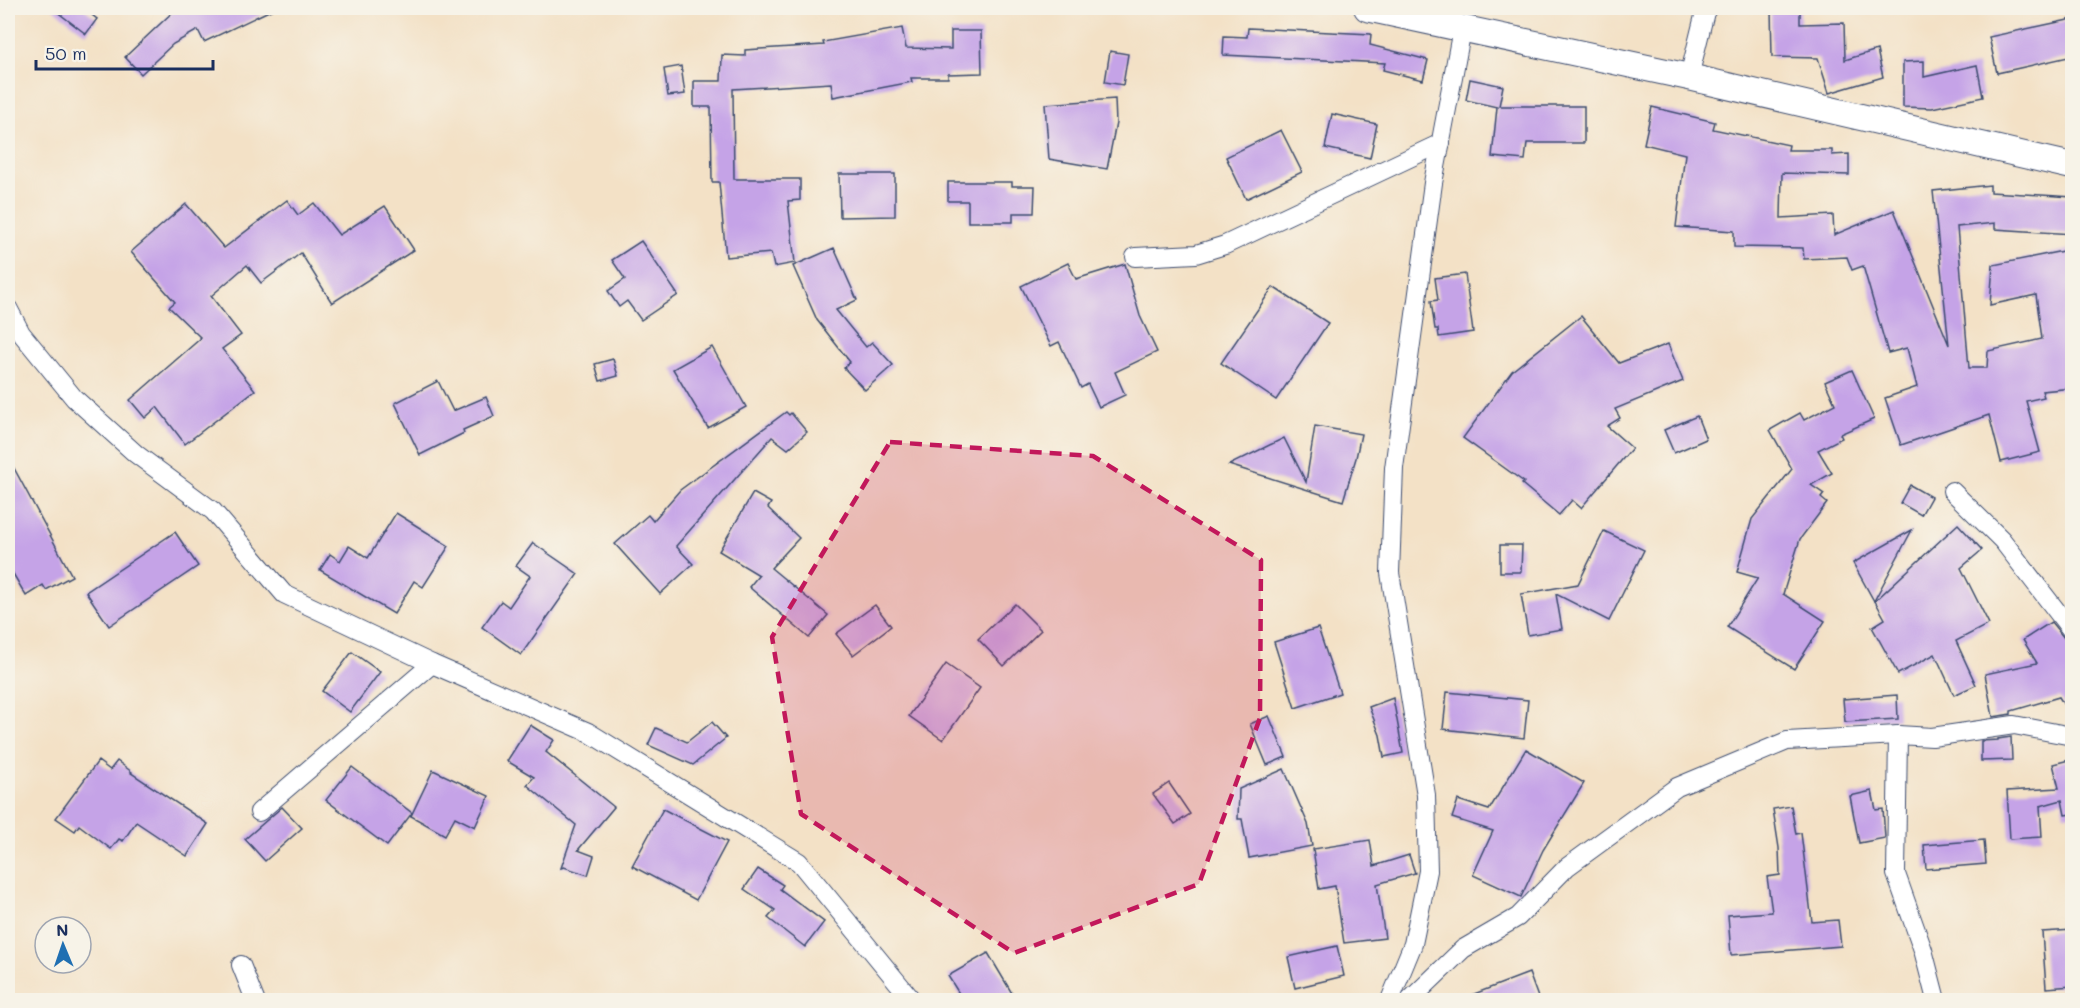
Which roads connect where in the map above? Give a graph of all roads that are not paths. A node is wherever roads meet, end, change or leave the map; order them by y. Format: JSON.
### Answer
{"nodes":[{"id":1,"x":1368,"y":8,"type":"edge"},
{"id":2,"x":1708,"y":8,"type":"edge"},
{"id":3,"x":1462,"y":29,"type":"junction"},
{"id":4,"x":1689,"y":77,"type":"junction"},
{"id":5,"x":1441,"y":143,"type":"junction"},
{"id":6,"x":2073,"y":166,"type":"edge"},
{"id":7,"x":1135,"y":256,"type":"dead end"},
{"id":8,"x":8,"y":308,"type":"edge"},
{"id":9,"x":1953,"y":491,"type":"dead end"},
{"id":10,"x":2073,"y":631,"type":"edge"},
{"id":11,"x":432,"y":664,"type":"junction"},
{"id":12,"x":1898,"y":735,"type":"junction"},
{"id":13,"x":2073,"y":736,"type":"edge"},
{"id":14,"x":259,"y":812,"type":"dead end"},
{"id":15,"x":241,"y":965,"type":"dead end"},
{"id":16,"x":255,"y":1000,"type":"edge"},
{"id":17,"x":912,"y":1000,"type":"edge"},
{"id":18,"x":1390,"y":1000,"type":"edge"},
{"id":19,"x":1410,"y":1000,"type":"edge"},
{"id":20,"x":1936,"y":1000,"type":"edge"}],
"edges":[{"from":1,"to":3,"type":"main road"},
{"from":2,"to":4,"type":"street"},
{"from":3,"to":4,"type":"main road"},
{"from":3,"to":5,"type":"street"},
{"from":4,"to":6,"type":"main road"},
{"from":5,"to":7,"type":"street"},
{"from":5,"to":18,"type":"street"},
{"from":8,"to":11,"type":"street"},
{"from":9,"to":10,"type":"street"},
{"from":11,"to":14,"type":"street"},
{"from":11,"to":17,"type":"street"},
{"from":12,"to":13,"type":"street"},
{"from":12,"to":19,"type":"street"},
{"from":12,"to":20,"type":"street"},
{"from":15,"to":16,"type":"street"}]}
